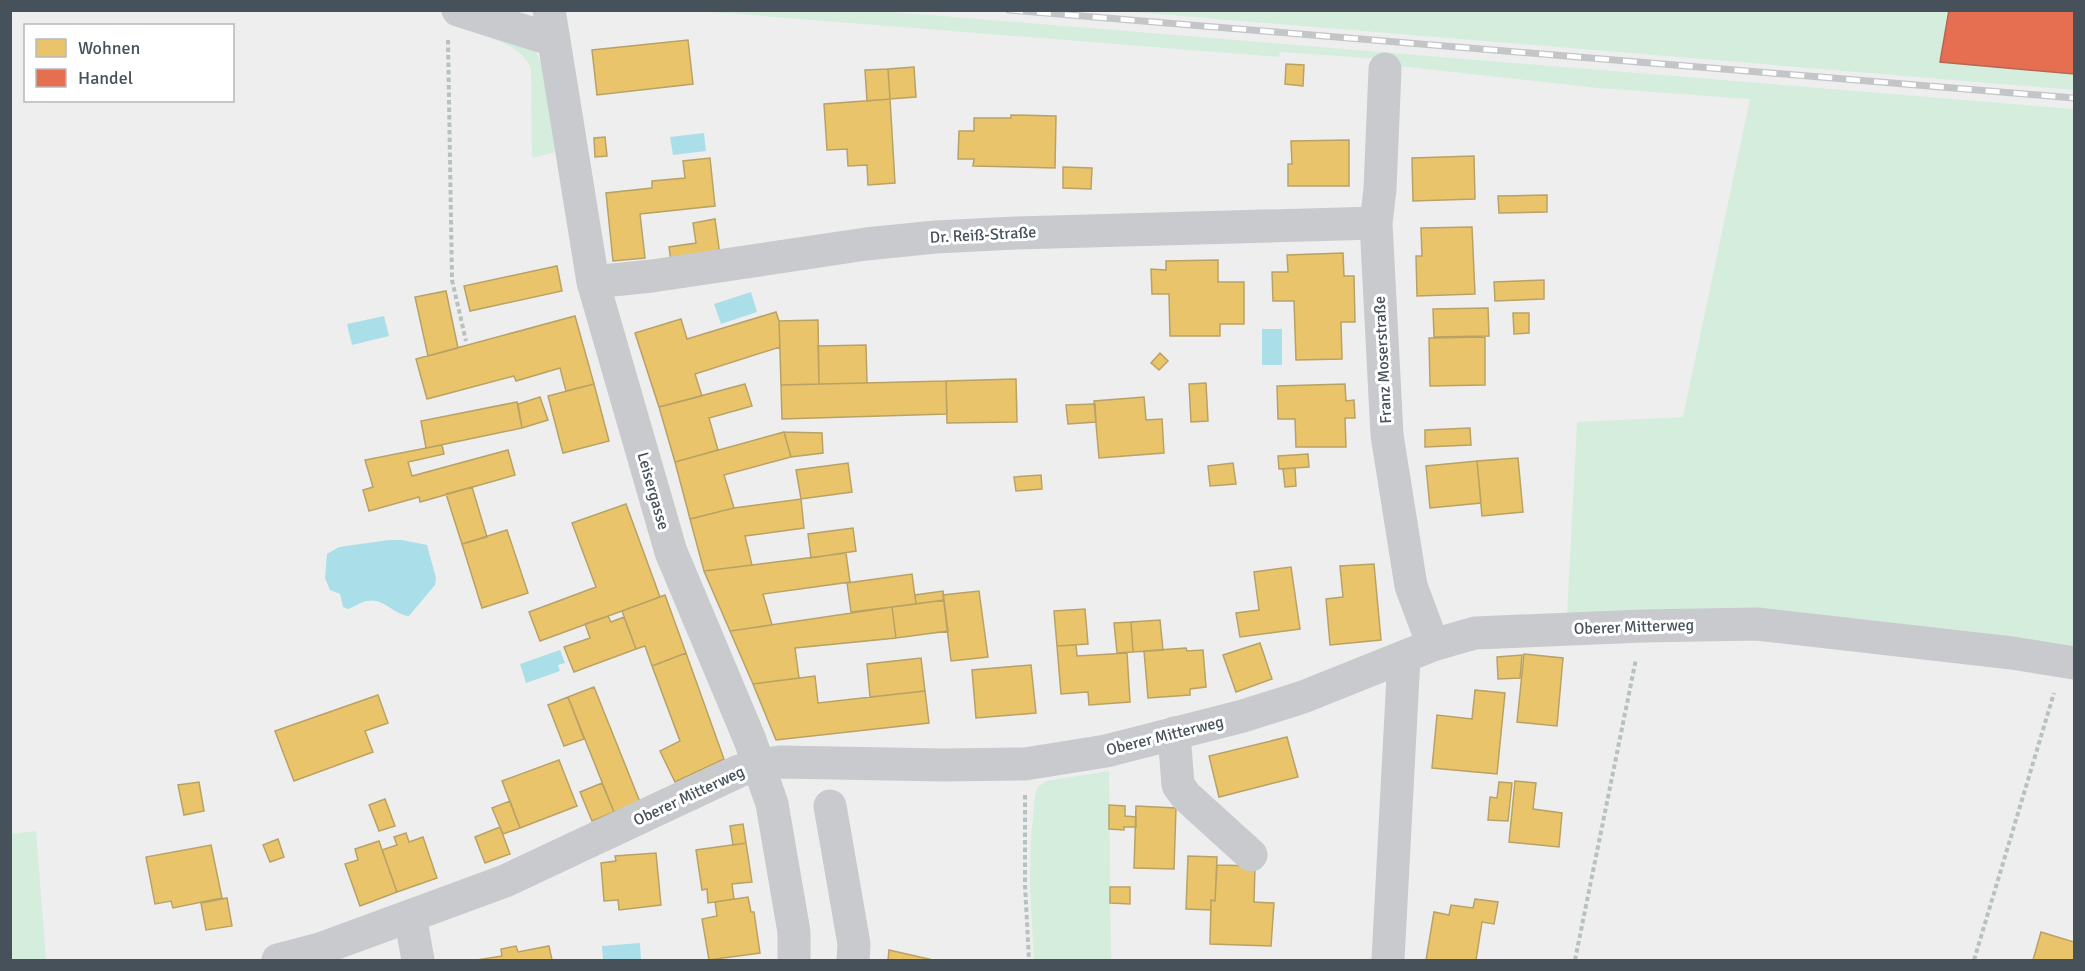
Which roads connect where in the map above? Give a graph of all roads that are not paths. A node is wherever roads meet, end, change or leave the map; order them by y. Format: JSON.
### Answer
{"nodes":[{"id":1,"x":454,"y":22,"type":"edge"},
{"id":2,"x":551,"y":25,"type":"edge"},
{"id":3,"x":1385,"y":69,"type":"dead end"},
{"id":4,"x":1376,"y":223,"type":"junction"},
{"id":5,"x":593,"y":282,"type":"junction"},
{"id":6,"x":1418,"y":651,"type":"junction"},
{"id":7,"x":2069,"y":662,"type":"edge"},
{"id":8,"x":1174,"y":733,"type":"junction"},
{"id":9,"x":759,"y":765,"type":"junction"},
{"id":10,"x":830,"y":806,"type":"dead end"},
{"id":11,"x":1251,"y":855,"type":"dead end"},
{"id":12,"x":410,"y":916,"type":"junction"},
{"id":13,"x":278,"y":960,"type":"edge"},
{"id":14,"x":418,"y":960,"type":"edge"},
{"id":15,"x":794,"y":960,"type":"edge"},
{"id":16,"x":853,"y":960,"type":"edge"},
{"id":17,"x":1388,"y":960,"type":"edge"}],
"edges":[{"from":1,"to":2,"type":"street"},
{"from":2,"to":5,"type":"street","name":"Leisergasse"},
{"from":3,"to":4,"type":"street","name":"Franz Moserstraße"},
{"from":4,"to":5,"type":"street","name":"Dr. Reiß-Straße"},
{"from":4,"to":6,"type":"street","name":"Franz Moserstraße"},
{"from":5,"to":9,"type":"street","name":"Leisergasse"},
{"from":6,"to":7,"type":"street","name":"Oberer Mitterweg"},
{"from":6,"to":8,"type":"street","name":"Oberer Mitterweg"},
{"from":6,"to":17,"type":"street"},
{"from":8,"to":9,"type":"street","name":"Oberer Mitterweg"},
{"from":8,"to":11,"type":"street"},
{"from":9,"to":12,"type":"street","name":"Oberer Mitterweg"},
{"from":9,"to":15,"type":"street","name":"Leisergasse"},
{"from":10,"to":16,"type":"street"},
{"from":12,"to":13,"type":"street","name":"Oberer Mitterweg"},
{"from":12,"to":14,"type":"street"}]}
